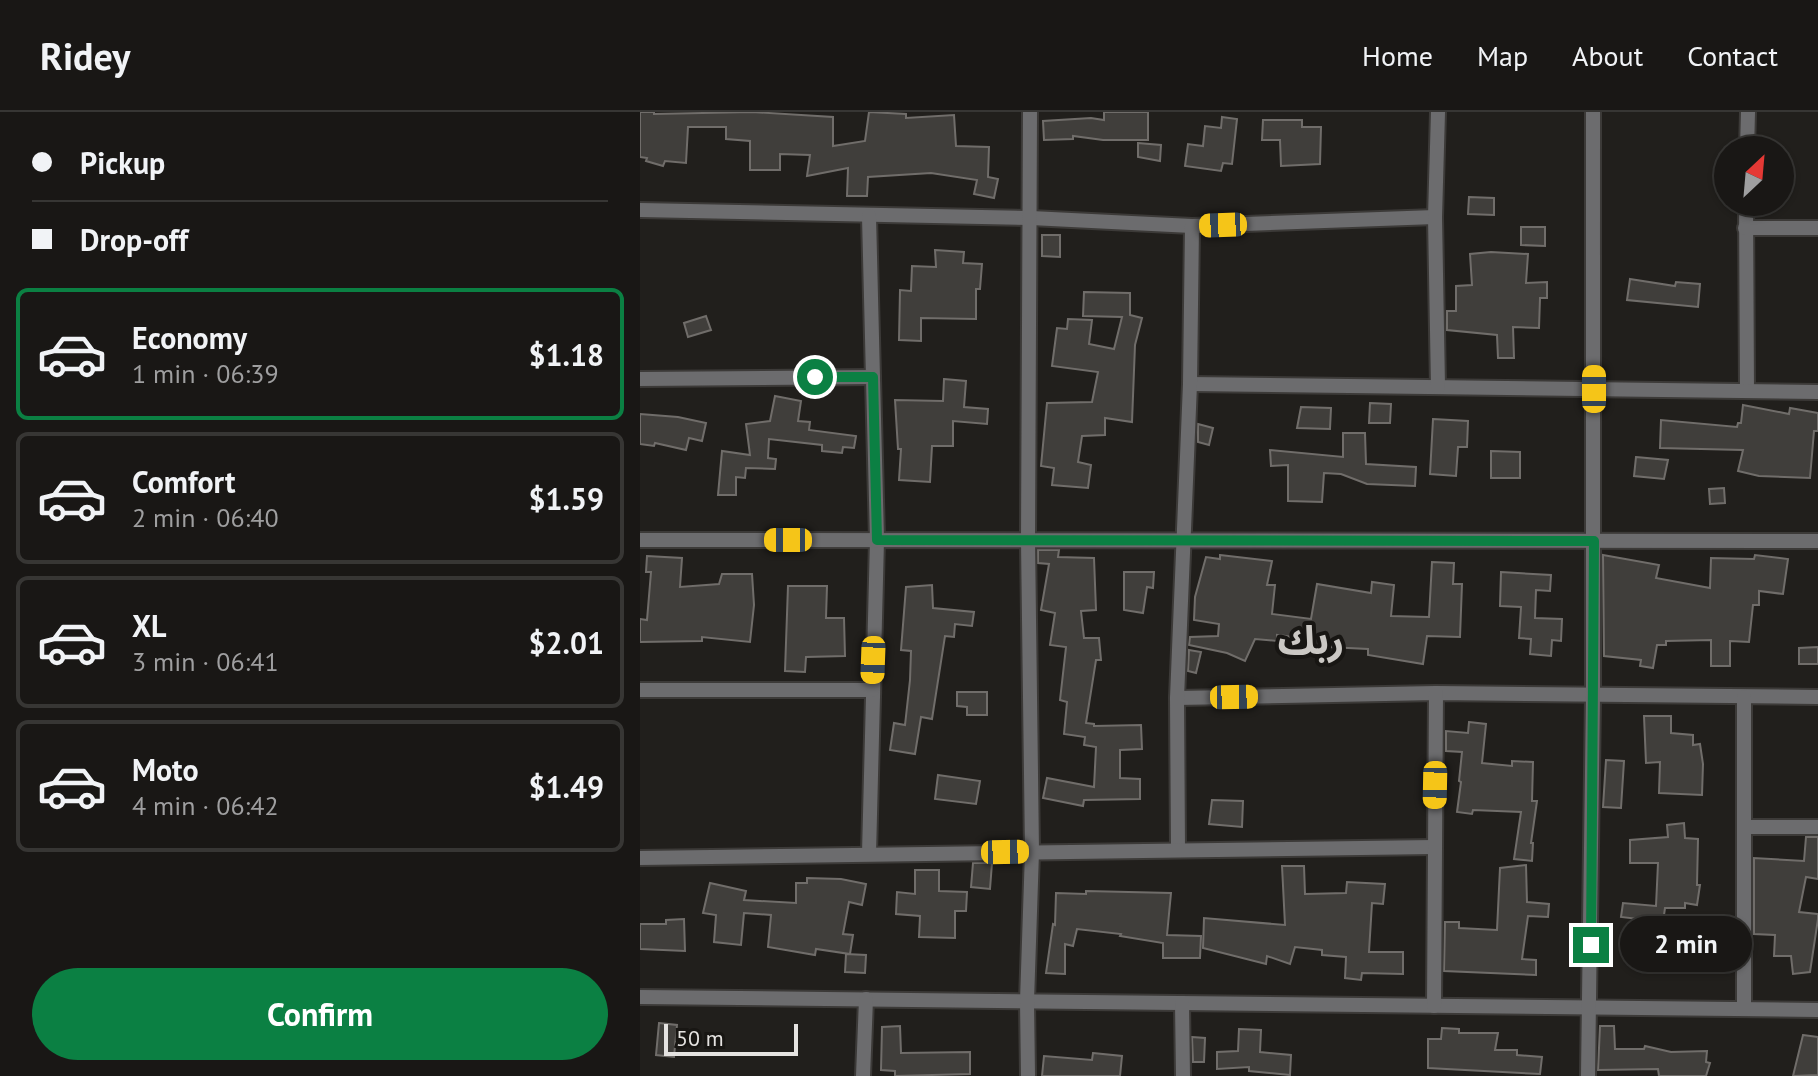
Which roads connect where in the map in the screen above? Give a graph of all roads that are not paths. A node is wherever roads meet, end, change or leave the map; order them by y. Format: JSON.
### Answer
{"nodes":[{"id":1,"x":1030,"y":112,"type":"edge"},
{"id":2,"x":1438,"y":112,"type":"edge"},
{"id":3,"x":1593,"y":112,"type":"edge"},
{"id":4,"x":1748,"y":112,"type":"edge"},
{"id":5,"x":1747,"y":136,"type":"edge"},
{"id":6,"x":640,"y":210,"type":"edge"},
{"id":7,"x":869,"y":216,"type":"junction"},
{"id":8,"x":1745,"y":216,"type":"edge"},
{"id":9,"x":1435,"y":217,"type":"junction"},
{"id":10,"x":1031,"y":218,"type":"junction"},
{"id":11,"x":1192,"y":226,"type":"junction"},
{"id":12,"x":1745,"y":228,"type":"junction"},
{"id":13,"x":1818,"y":228,"type":"edge"},
{"id":14,"x":873,"y":377,"type":"junction"},
{"id":15,"x":640,"y":379,"type":"edge"},
{"id":16,"x":1190,"y":384,"type":"junction"},
{"id":17,"x":1438,"y":387,"type":"junction"},
{"id":18,"x":1594,"y":389,"type":"junction"},
{"id":19,"x":1747,"y":391,"type":"junction"},
{"id":20,"x":1818,"y":392,"type":"edge"},
{"id":21,"x":640,"y":540,"type":"edge"},
{"id":22,"x":877,"y":540,"type":"junction"},
{"id":23,"x":1028,"y":541,"type":"junction"},
{"id":24,"x":1182,"y":541,"type":"junction"},
{"id":25,"x":1594,"y":541,"type":"junction"},
{"id":26,"x":1818,"y":541,"type":"edge"},
{"id":27,"x":640,"y":690,"type":"edge"},
{"id":28,"x":872,"y":690,"type":"junction"},
{"id":29,"x":1436,"y":693,"type":"junction"},
{"id":30,"x":1593,"y":696,"type":"junction"},
{"id":31,"x":1744,"y":697,"type":"junction"},
{"id":32,"x":1818,"y":697,"type":"edge"},
{"id":33,"x":1177,"y":698,"type":"junction"},
{"id":34,"x":1745,"y":827,"type":"junction"},
{"id":35,"x":1818,"y":827,"type":"edge"},
{"id":36,"x":1434,"y":847,"type":"junction"},
{"id":37,"x":1178,"y":850,"type":"junction"},
{"id":38,"x":1032,"y":852,"type":"junction"},
{"id":39,"x":869,"y":854,"type":"junction"},
{"id":40,"x":640,"y":858,"type":"edge"},
{"id":41,"x":640,"y":997,"type":"edge"},
{"id":42,"x":866,"y":999,"type":"junction"},
{"id":43,"x":1027,"y":1001,"type":"junction"},
{"id":44,"x":1182,"y":1003,"type":"junction"},
{"id":45,"x":1434,"y":1006,"type":"junction"},
{"id":46,"x":1590,"y":1008,"type":"junction"},
{"id":47,"x":1744,"y":1009,"type":"junction"},
{"id":48,"x":1818,"y":1010,"type":"edge"},
{"id":49,"x":863,"y":1076,"type":"edge"},
{"id":50,"x":1028,"y":1076,"type":"edge"},
{"id":51,"x":1183,"y":1076,"type":"edge"},
{"id":52,"x":1588,"y":1076,"type":"edge"}],
"edges":[{"from":1,"to":10,"type":"street"},
{"from":2,"to":9,"type":"street"},
{"from":3,"to":18,"type":"street"},
{"from":4,"to":5,"type":"street"},
{"from":6,"to":7,"type":"street"},
{"from":7,"to":10,"type":"street"},
{"from":7,"to":14,"type":"street"},
{"from":8,"to":12,"type":"street"},
{"from":9,"to":11,"type":"street"},
{"from":9,"to":17,"type":"street"},
{"from":10,"to":11,"type":"street"},
{"from":10,"to":23,"type":"street"},
{"from":11,"to":16,"type":"street"},
{"from":12,"to":13,"type":"street"},
{"from":12,"to":19,"type":"street"},
{"from":14,"to":15,"type":"street"},
{"from":14,"to":22,"type":"street"},
{"from":16,"to":17,"type":"street"},
{"from":16,"to":24,"type":"street"},
{"from":17,"to":18,"type":"street"},
{"from":18,"to":19,"type":"street"},
{"from":18,"to":25,"type":"street"},
{"from":19,"to":20,"type":"street"},
{"from":21,"to":22,"type":"street"},
{"from":22,"to":23,"type":"street"},
{"from":22,"to":28,"type":"street"},
{"from":23,"to":24,"type":"street"},
{"from":23,"to":38,"type":"street"},
{"from":24,"to":25,"type":"street"},
{"from":24,"to":33,"type":"street"},
{"from":25,"to":26,"type":"street"},
{"from":25,"to":30,"type":"street"},
{"from":27,"to":28,"type":"street"},
{"from":28,"to":39,"type":"street"},
{"from":29,"to":30,"type":"street"},
{"from":29,"to":33,"type":"street"},
{"from":29,"to":36,"type":"street"},
{"from":30,"to":31,"type":"street"},
{"from":30,"to":46,"type":"street"},
{"from":31,"to":32,"type":"street"},
{"from":31,"to":34,"type":"street"},
{"from":33,"to":37,"type":"street"},
{"from":34,"to":35,"type":"street"},
{"from":34,"to":47,"type":"street"},
{"from":36,"to":37,"type":"street"},
{"from":36,"to":45,"type":"street"},
{"from":37,"to":38,"type":"street"},
{"from":38,"to":39,"type":"street"},
{"from":38,"to":43,"type":"street"},
{"from":39,"to":40,"type":"street"},
{"from":41,"to":42,"type":"street"},
{"from":42,"to":43,"type":"street"},
{"from":42,"to":49,"type":"street"},
{"from":43,"to":44,"type":"street"},
{"from":43,"to":50,"type":"street"},
{"from":44,"to":45,"type":"street"},
{"from":44,"to":51,"type":"street"},
{"from":45,"to":46,"type":"street"},
{"from":46,"to":47,"type":"street"},
{"from":46,"to":52,"type":"street"},
{"from":47,"to":48,"type":"street"}]}
